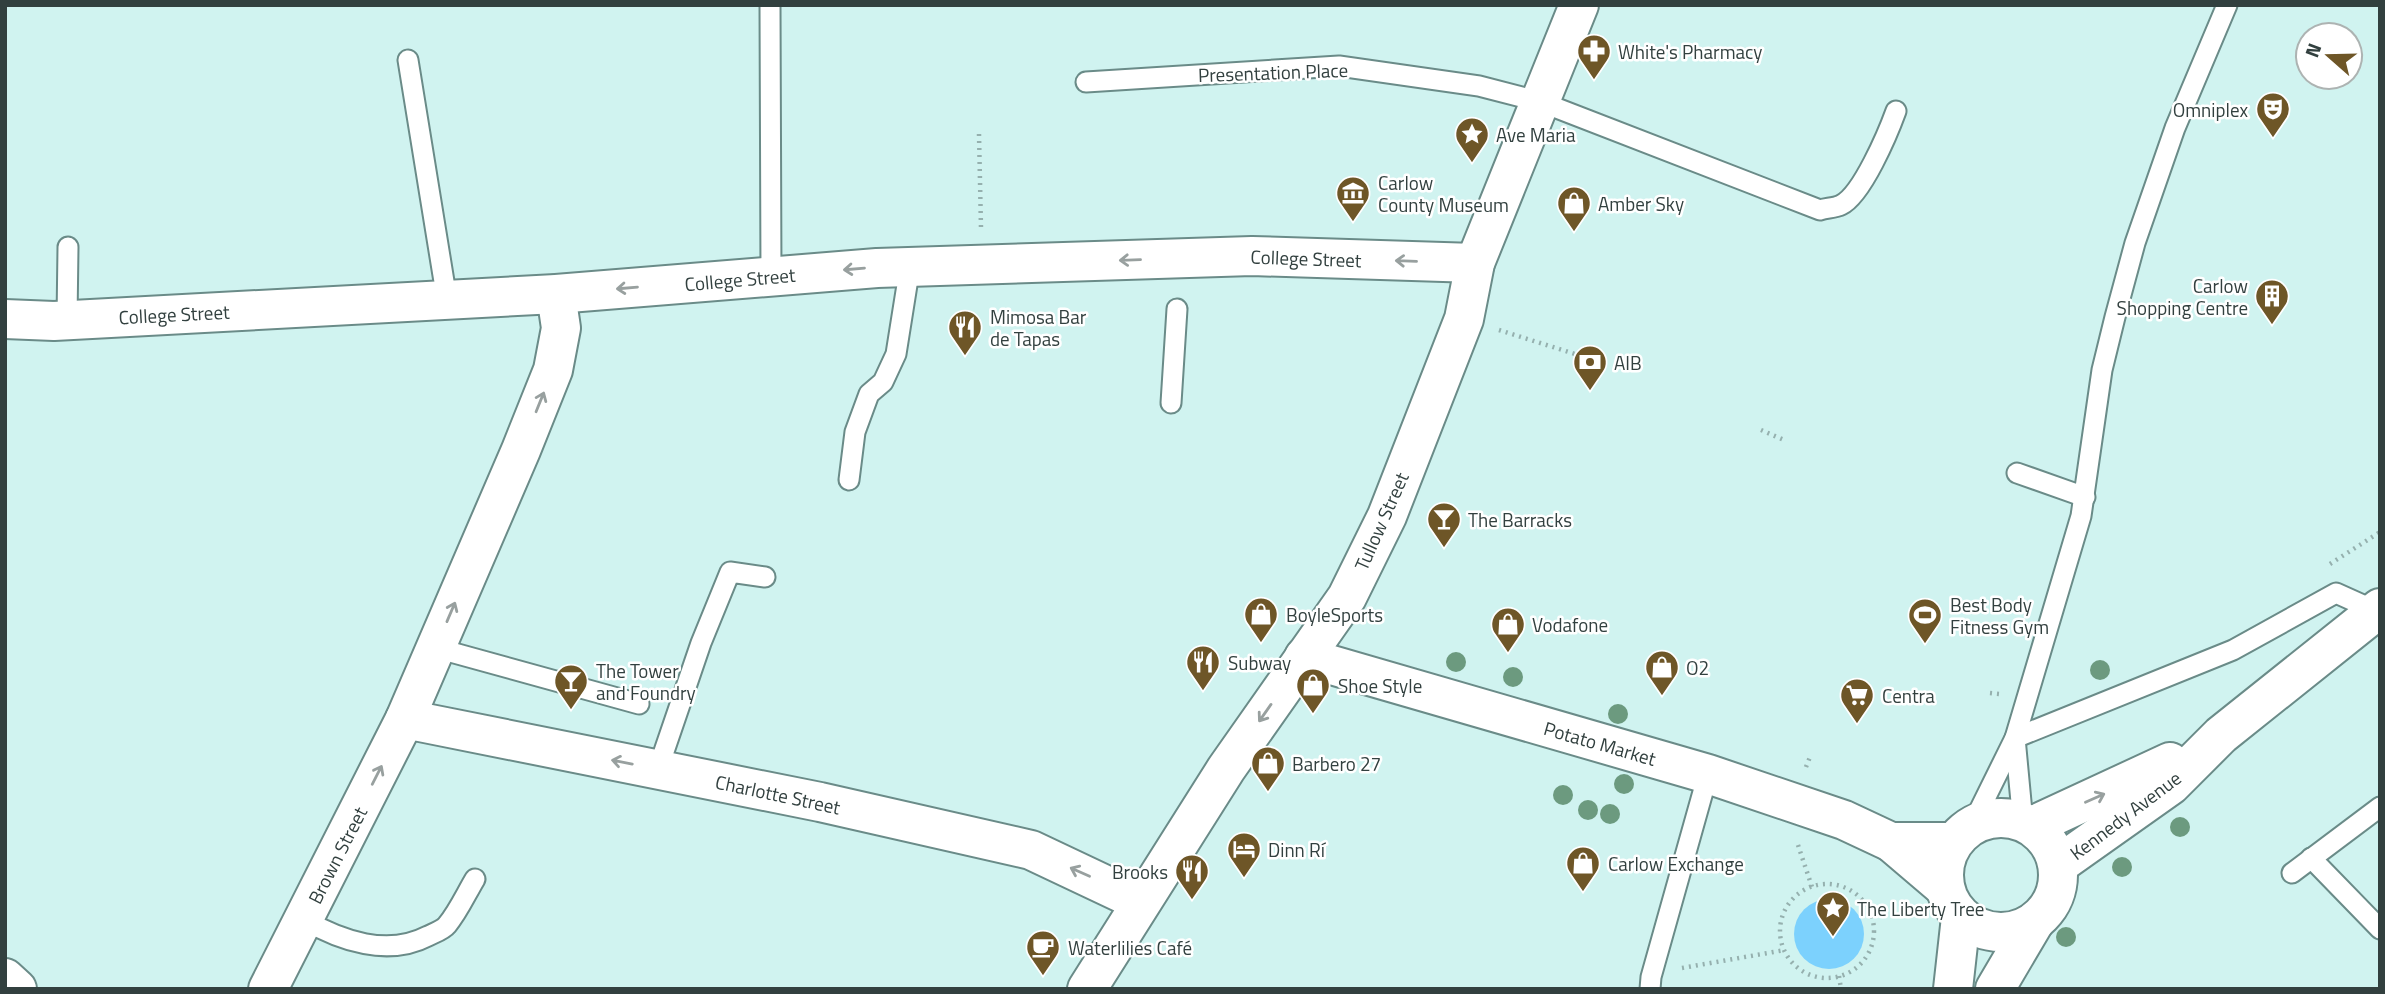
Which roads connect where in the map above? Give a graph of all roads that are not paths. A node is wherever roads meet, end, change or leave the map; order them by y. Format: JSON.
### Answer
{"nodes":[{"id":1,"x":770,"y":5,"type":"edge"},
{"id":2,"x":1579,"y":5,"type":"edge"},
{"id":3,"x":2227,"y":5,"type":"edge"},
{"id":4,"x":408,"y":60,"type":"dead end"},
{"id":5,"x":1086,"y":82,"type":"dead end"},
{"id":6,"x":1541,"y":102,"type":"junction"},
{"id":7,"x":1896,"y":111,"type":"dead end"},
{"id":8,"x":68,"y":247,"type":"dead end"},
{"id":9,"x":1475,"y":263,"type":"junction"},
{"id":10,"x":910,"y":266,"type":"junction"},
{"id":11,"x":771,"y":276,"type":"junction"},
{"id":12,"x":556,"y":294,"type":"junction"},
{"id":13,"x":447,"y":300,"type":"junction"},
{"id":14,"x":1177,"y":309,"type":"dead end"},
{"id":15,"x":5,"y":319,"type":"edge"},
{"id":16,"x":67,"y":320,"type":"junction"},
{"id":17,"x":1171,"y":403,"type":"dead end"},
{"id":18,"x":2017,"y":473,"type":"dead end"},
{"id":19,"x":849,"y":480,"type":"dead end"},
{"id":20,"x":2085,"y":497,"type":"junction"},
{"id":21,"x":765,"y":577,"type":"dead end"},
{"id":22,"x":2378,"y":610,"type":"edge"},
{"id":23,"x":436,"y":648,"type":"junction"},
{"id":24,"x":1304,"y":657,"type":"junction"},
{"id":25,"x":639,"y":704,"type":"dead end"},
{"id":26,"x":405,"y":719,"type":"junction"},
{"id":27,"x":2221,"y":735,"type":"junction"},
{"id":28,"x":2015,"y":738,"type":"junction"},
{"id":29,"x":659,"y":769,"type":"junction"},
{"id":30,"x":1708,"y":774,"type":"junction"},
{"id":31,"x":2380,"y":807,"type":"edge"},
{"id":32,"x":2028,"y":825,"type":"junction"},
{"id":33,"x":1963,"y":834,"type":"junction"},
{"id":34,"x":1891,"y":842,"type":"junction"},
{"id":35,"x":2311,"y":858,"type":"junction"},
{"id":36,"x":2058,"y":865,"type":"junction"},
{"id":37,"x":2292,"y":873,"type":"dead end"},
{"id":38,"x":475,"y":879,"type":"dead end"},
{"id":39,"x":1141,"y":902,"type":"junction"},
{"id":40,"x":1953,"y":902,"type":"junction"},
{"id":41,"x":305,"y":920,"type":"junction"},
{"id":42,"x":2035,"y":921,"type":"junction"},
{"id":43,"x":2380,"y":929,"type":"edge"},
{"id":44,"x":5,"y":978,"type":"edge"},
{"id":45,"x":17,"y":989,"type":"edge"},
{"id":46,"x":268,"y":989,"type":"edge"},
{"id":47,"x":1087,"y":989,"type":"edge"},
{"id":48,"x":1650,"y":989,"type":"edge"},
{"id":49,"x":1954,"y":989,"type":"edge"},
{"id":50,"x":1994,"y":989,"type":"edge"}],
"edges":[{"from":1,"to":11,"type":"lane"},
{"from":2,"to":6,"type":"street","name":"Tullow Street"},
{"from":3,"to":20,"type":"lane"},
{"from":4,"to":13,"type":"lane"},
{"from":5,"to":6,"type":"lane","name":"Presentation Place"},
{"from":6,"to":7,"type":"lane","name":"Presentation Place"},
{"from":6,"to":9,"type":"street","name":"Tullow Street"},
{"from":8,"to":16,"type":"lane"},
{"from":9,"to":10,"type":"street","name":"College Street","one_way":true},
{"from":9,"to":24,"type":"street","name":"Tullow Street"},
{"from":10,"to":11,"type":"street","name":"College Street","one_way":true},
{"from":10,"to":19,"type":"lane"},
{"from":11,"to":12,"type":"street","name":"College Street","one_way":true},
{"from":12,"to":13,"type":"street","name":"College Street"},
{"from":23,"to":12,"type":"street","name":"Brown Street","one_way":true},
{"from":13,"to":16,"type":"street","name":"College Street"},
{"from":14,"to":17,"type":"lane"},
{"from":15,"to":16,"type":"street","name":"College Street"},
{"from":18,"to":20,"type":"lane"},
{"from":20,"to":28,"type":"lane"},
{"from":21,"to":29,"type":"lane"},
{"from":22,"to":27,"type":"street","name":"Kennedy Avenue"},
{"from":22,"to":28,"type":"lane"},
{"from":23,"to":25,"type":"lane"},
{"from":23,"to":26,"type":"street","name":"Brown Street"},
{"from":24,"to":30,"type":"street","name":"Potato Market"},
{"from":24,"to":39,"type":"street","name":"Tullow Street","one_way":true},
{"from":29,"to":26,"type":"street","name":"Charlotte Street","one_way":true},
{"from":41,"to":26,"type":"street","name":"Brown Street","one_way":true},
{"from":32,"to":27,"type":"street","name":"Kennedy Avenue","one_way":true},
{"from":27,"to":36,"type":"street","name":"Kennedy Avenue"},
{"from":28,"to":32,"type":"lane"},
{"from":28,"to":33,"type":"lane"},
{"from":39,"to":29,"type":"street","name":"Charlotte Street","one_way":true},
{"from":30,"to":34,"type":"street","name":"Potato Market"},
{"from":30,"to":48,"type":"lane"},
{"from":31,"to":35,"type":"lane"},
{"from":32,"to":33,"type":"street"},
{"from":32,"to":36,"type":"street"},
{"from":33,"to":34,"type":"street","name":"Potato Market"},
{"from":33,"to":40,"type":"street"},
{"from":34,"to":40,"type":"street","name":"Potato Market"},
{"from":35,"to":37,"type":"lane"},
{"from":35,"to":43,"type":"lane"},
{"from":36,"to":42,"type":"street"},
{"from":38,"to":41,"type":"lane"},
{"from":39,"to":47,"type":"street","name":"Tullow Street"},
{"from":40,"to":42,"type":"street"},
{"from":40,"to":49,"type":"street"},
{"from":41,"to":46,"type":"street","name":"Brown Street"},
{"from":42,"to":50,"type":"street"},
{"from":44,"to":45,"type":"street"}]}
